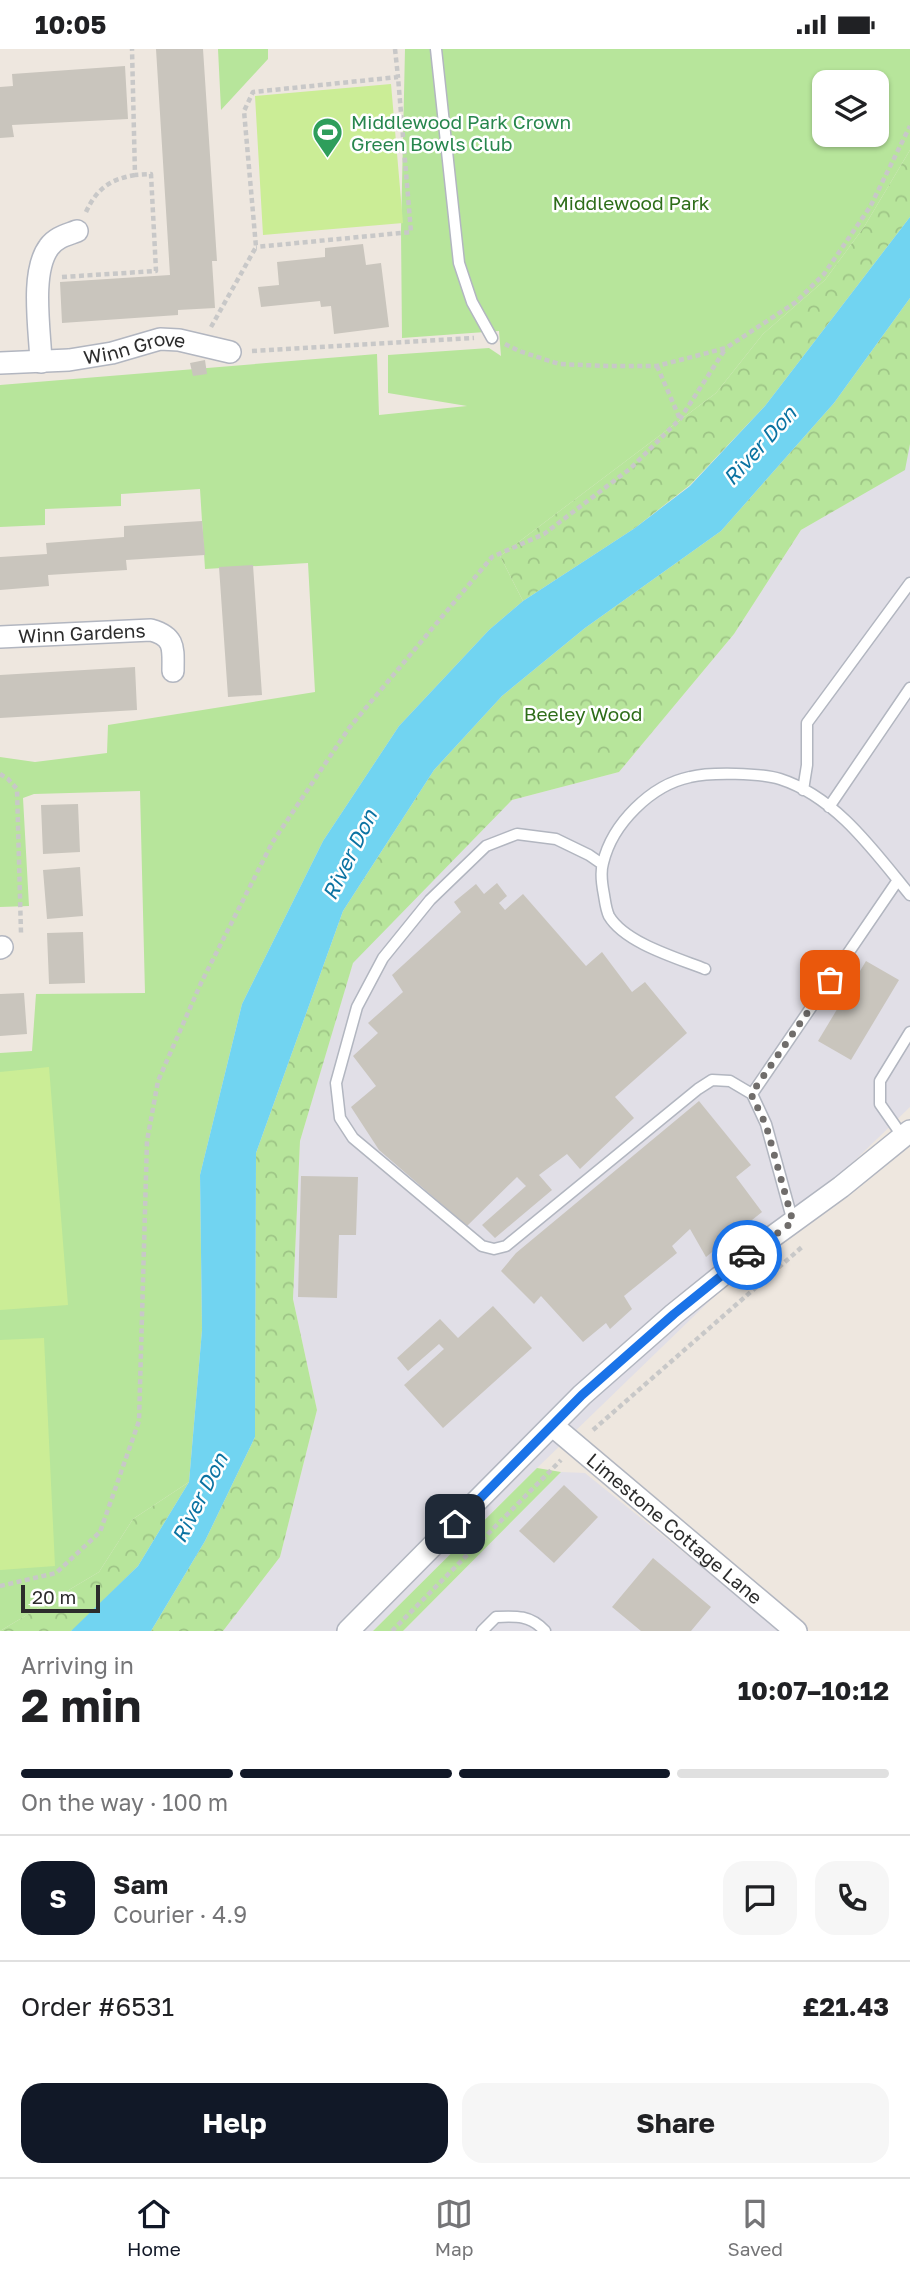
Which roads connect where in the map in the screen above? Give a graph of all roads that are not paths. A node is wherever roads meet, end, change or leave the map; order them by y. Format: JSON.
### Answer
{"nodes":[{"id":1,"x":436,"y":49,"type":"edge"},
{"id":2,"x":77,"y":231,"type":"road end"},
{"id":3,"x":492,"y":338,"type":"road end"},
{"id":4,"x":230,"y":352,"type":"road end"},
{"id":5,"x":41,"y":362,"type":"junction"},
{"id":6,"x":0,"y":363,"type":"edge"},
{"id":7,"x":910,"y":583,"type":"edge"},
{"id":8,"x":0,"y":637,"type":"edge"},
{"id":9,"x":173,"y":671,"type":"dead end"},
{"id":10,"x":910,"y":688,"type":"edge"},
{"id":11,"x":803,"y":790,"type":"junction"},
{"id":12,"x":829,"y":807,"type":"junction"},
{"id":13,"x":602,"y":864,"type":"junction"},
{"id":14,"x":898,"y":880,"type":"junction"},
{"id":15,"x":910,"y":894,"type":"edge"},
{"id":16,"x":705,"y":969,"type":"dead end"},
{"id":17,"x":910,"y":1032,"type":"edge"},
{"id":18,"x":751,"y":1094,"type":"junction"},
{"id":19,"x":906,"y":1134,"type":"edge"},
{"id":20,"x":793,"y":1222,"type":"junction"},
{"id":21,"x":553,"y":1426,"type":"junction"},
{"id":22,"x":356,"y":1628,"type":"edge"},
{"id":23,"x":482,"y":1631,"type":"edge"},
{"id":24,"x":545,"y":1631,"type":"edge"},
{"id":25,"x":796,"y":1631,"type":"edge"}],
"edges":[{"from":1,"to":3,"type":"lane"},
{"from":2,"to":5,"type":"street"},
{"from":4,"to":5,"type":"street","name":"Winn Grove"},
{"from":5,"to":6,"type":"street","name":"Winn Grove"},
{"from":7,"to":11,"type":"lane"},
{"from":8,"to":9,"type":"street","name":"Winn Gardens"},
{"from":10,"to":12,"type":"lane"},
{"from":11,"to":12,"type":"lane"},
{"from":11,"to":13,"type":"lane"},
{"from":12,"to":14,"type":"lane"},
{"from":13,"to":16,"type":"lane"},
{"from":13,"to":18,"type":"lane"},
{"from":14,"to":15,"type":"lane"},
{"from":14,"to":18,"type":"lane"},
{"from":17,"to":19,"type":"lane"},
{"from":18,"to":20,"type":"lane"},
{"from":19,"to":20,"type":"street"},
{"from":20,"to":21,"type":"street"},
{"from":21,"to":22,"type":"street"},
{"from":21,"to":25,"type":"street","name":"Limestone Cottage Lane"},
{"from":23,"to":24,"type":"lane"}]}
